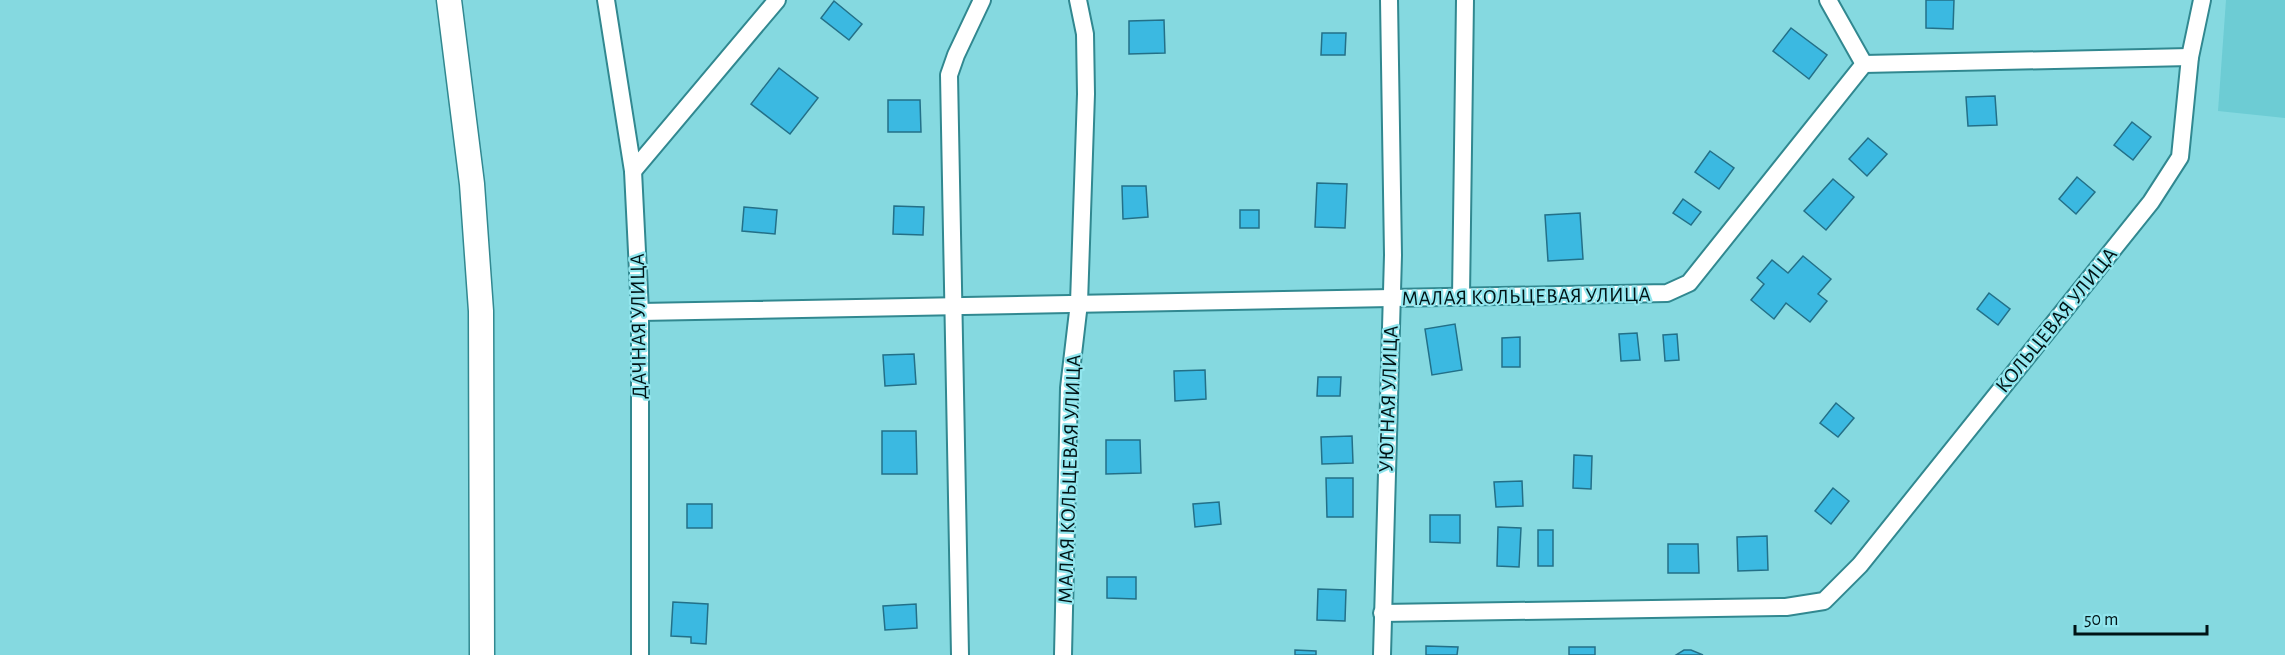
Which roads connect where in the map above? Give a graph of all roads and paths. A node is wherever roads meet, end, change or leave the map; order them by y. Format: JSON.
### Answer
{"nodes":[{"id":1,"x":450,"y":0,"type":"edge"},
{"id":2,"x":606,"y":0,"type":"edge"},
{"id":3,"x":777,"y":0,"type":"edge"},
{"id":4,"x":982,"y":0,"type":"edge"},
{"id":5,"x":1078,"y":0,"type":"edge"},
{"id":6,"x":1389,"y":0,"type":"edge"},
{"id":7,"x":1465,"y":0,"type":"edge"},
{"id":8,"x":1828,"y":0,"type":"edge"},
{"id":9,"x":2202,"y":0,"type":"edge"},
{"id":10,"x":2190,"y":57,"type":"junction"},
{"id":11,"x":1864,"y":64,"type":"junction"},
{"id":12,"x":633,"y":171,"type":"junction"},
{"id":13,"x":1461,"y":297,"type":"junction"},
{"id":14,"x":1391,"y":299,"type":"junction"},
{"id":15,"x":1079,"y":303,"type":"junction"},
{"id":16,"x":955,"y":306,"type":"junction"},
{"id":17,"x":640,"y":312,"type":"junction"},
{"id":18,"x":1382,"y":612,"type":"junction"},
{"id":19,"x":482,"y":655,"type":"edge"},
{"id":20,"x":640,"y":655,"type":"edge"},
{"id":21,"x":960,"y":655,"type":"edge"},
{"id":22,"x":1063,"y":655,"type":"edge"},
{"id":23,"x":1382,"y":655,"type":"edge"}],
"edges":[{"from":1,"to":19,"type":"street"},
{"from":2,"to":12,"type":"street","name":"ДАЧНАЯ УЛИЦА"},
{"from":3,"to":12,"type":"street"},
{"from":4,"to":16,"type":"street"},
{"from":5,"to":15,"type":"street","name":"МАЛАЯ КОЛЬЦЕВАЯ УЛИЦА"},
{"from":6,"to":14,"type":"street","name":"УЮТНАЯ УЛИЦА"},
{"from":7,"to":13,"type":"street"},
{"from":8,"to":11,"type":"street"},
{"from":9,"to":10,"type":"street","name":"КОЛЬЦЕВАЯ УЛИЦА"},
{"from":10,"to":11,"type":"street"},
{"from":10,"to":18,"type":"street","name":"КОЛЬЦЕВАЯ УЛИЦА"},
{"from":11,"to":13,"type":"street","name":"МАЛАЯ КОЛЬЦЕВАЯ УЛИЦА"},
{"from":12,"to":17,"type":"street","name":"ДАЧНАЯ УЛИЦА"},
{"from":13,"to":14,"type":"street","name":"МАЛАЯ КОЛЬЦЕВАЯ УЛИЦА"},
{"from":14,"to":15,"type":"street","name":"МАЛАЯ КОЛЬЦЕВАЯ УЛИЦА"},
{"from":14,"to":18,"type":"street","name":"УЮТНАЯ УЛИЦА"},
{"from":15,"to":16,"type":"street","name":"МАЛАЯ КОЛЬЦЕВАЯ УЛИЦА"},
{"from":15,"to":22,"type":"street","name":"МАЛАЯ КОЛЬЦЕВАЯ УЛИЦА"},
{"from":16,"to":17,"type":"street","name":"МАЛАЯ КОЛЬЦЕВАЯ УЛИЦА"},
{"from":16,"to":21,"type":"street"},
{"from":17,"to":20,"type":"street","name":"ДАЧНАЯ УЛИЦА"},
{"from":18,"to":23,"type":"street","name":"УЮТНАЯ УЛИЦА"}]}
